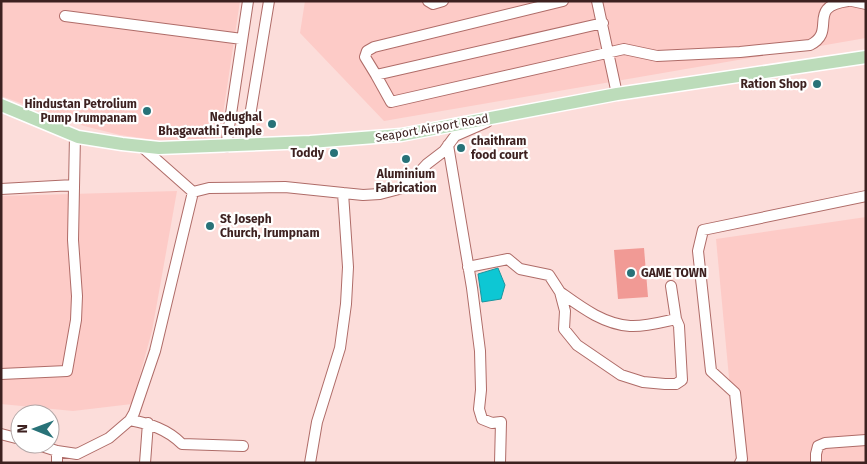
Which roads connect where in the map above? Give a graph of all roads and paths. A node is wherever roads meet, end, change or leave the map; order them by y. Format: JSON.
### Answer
{"nodes":[{"id":1,"x":248,"y":1,"type":"edge"},
{"id":2,"x":253,"y":1,"type":"edge"},
{"id":3,"x":270,"y":1,"type":"edge"},
{"id":4,"x":428,"y":1,"type":"edge"},
{"id":5,"x":442,"y":1,"type":"edge"},
{"id":6,"x":563,"y":1,"type":"edge"},
{"id":7,"x":597,"y":1,"type":"edge"},
{"id":8,"x":850,"y":1,"type":"edge"},
{"id":9,"x":866,"y":4,"type":"edge"},
{"id":10,"x":65,"y":16,"type":"dead end"},
{"id":11,"x":603,"y":23,"type":"junction"},
{"id":12,"x":243,"y":46,"type":"junction"},
{"id":13,"x":608,"y":52,"type":"junction"},
{"id":14,"x":866,"y":57,"type":"edge"},
{"id":15,"x":376,"y":75,"type":"junction"},
{"id":16,"x":618,"y":94,"type":"junction"},
{"id":17,"x":1,"y":105,"type":"edge"},
{"id":18,"x":499,"y":117,"type":"junction"},
{"id":19,"x":75,"y":135,"type":"junction"},
{"id":20,"x":141,"y":146,"type":"junction"},
{"id":21,"x":229,"y":146,"type":"junction"},
{"id":22,"x":245,"y":146,"type":"junction"},
{"id":23,"x":448,"y":146,"type":"junction"},
{"id":24,"x":74,"y":185,"type":"junction"},
{"id":25,"x":1,"y":189,"type":"edge"},
{"id":26,"x":193,"y":192,"type":"junction"},
{"id":27,"x":343,"y":193,"type":"junction"},
{"id":28,"x":866,"y":196,"type":"edge"},
{"id":29,"x":468,"y":267,"type":"junction"},
{"id":30,"x":671,"y":286,"type":"dead end"},
{"id":31,"x":560,"y":292,"type":"junction"},
{"id":32,"x":577,"y":305,"type":"junction"},
{"id":33,"x":564,"y":311,"type":"junction"},
{"id":34,"x":676,"y":319,"type":"junction"},
{"id":35,"x":1,"y":374,"type":"edge"},
{"id":36,"x":130,"y":420,"type":"junction"},
{"id":37,"x":148,"y":423,"type":"junction"},
{"id":38,"x":866,"y":440,"type":"edge"},
{"id":39,"x":242,"y":446,"type":"dead end"},
{"id":40,"x":60,"y":451,"type":"edge"},
{"id":41,"x":144,"y":463,"type":"edge"},
{"id":42,"x":310,"y":463,"type":"edge"},
{"id":43,"x":500,"y":463,"type":"edge"},
{"id":44,"x":740,"y":463,"type":"edge"},
{"id":45,"x":816,"y":463,"type":"edge"}],
"edges":[{"from":1,"to":12,"type":"street"},
{"from":2,"to":12,"type":"street"},
{"from":3,"to":22,"type":"street"},
{"from":4,"to":5,"type":"street"},
{"from":6,"to":15,"type":"street"},
{"from":7,"to":11,"type":"street"},
{"from":8,"to":9,"type":"street"},
{"from":8,"to":13,"type":"street"},
{"from":10,"to":12,"type":"street"},
{"from":11,"to":13,"type":"street"},
{"from":11,"to":15,"type":"street"},
{"from":12,"to":21,"type":"street"},
{"from":13,"to":15,"type":"street"},
{"from":13,"to":16,"type":"street"},
{"from":14,"to":16,"type":"main road","name":"Seaport Airport Road"},
{"from":16,"to":18,"type":"main road","name":"Seaport Airport Road"},
{"from":17,"to":19,"type":"main road","name":"Seaport Airport Road"},
{"from":18,"to":22,"type":"main road","name":"Seaport Airport Road"},
{"from":18,"to":23,"type":"street"},
{"from":19,"to":20,"type":"main road","name":"Seaport Airport Road"},
{"from":19,"to":24,"type":"street"},
{"from":20,"to":21,"type":"main road","name":"Seaport Airport Road"},
{"from":20,"to":26,"type":"street"},
{"from":21,"to":22,"type":"main road","name":"Seaport Airport Road"},
{"from":23,"to":27,"type":"street"},
{"from":23,"to":29,"type":"street"},
{"from":24,"to":25,"type":"street"},
{"from":24,"to":35,"type":"street"},
{"from":26,"to":27,"type":"street"},
{"from":26,"to":36,"type":"street"},
{"from":27,"to":42,"type":"street"},
{"from":28,"to":44,"type":"street"},
{"from":29,"to":31,"type":"street"},
{"from":29,"to":43,"type":"street"},
{"from":30,"to":34,"type":"street"},
{"from":31,"to":32,"type":"street"},
{"from":31,"to":33,"type":"street"},
{"from":32,"to":33,"type":"street"},
{"from":32,"to":34,"type":"street"},
{"from":33,"to":34,"type":"street"},
{"from":36,"to":37,"type":"street"},
{"from":36,"to":40,"type":"street"},
{"from":37,"to":39,"type":"street"},
{"from":37,"to":41,"type":"street"},
{"from":38,"to":45,"type":"street"}]}
